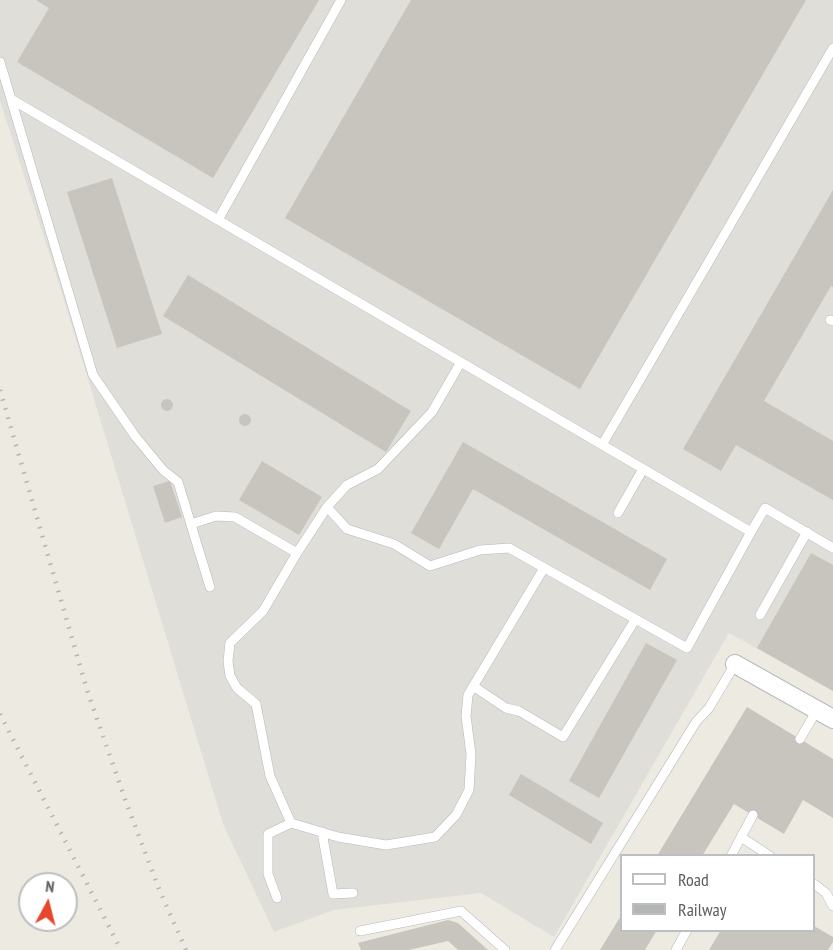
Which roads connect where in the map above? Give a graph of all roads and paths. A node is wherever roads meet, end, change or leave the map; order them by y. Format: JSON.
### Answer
{"nodes":[{"id":1,"x":341,"y":0,"type":"edge"},
{"id":2,"x":833,"y":48,"type":"edge"},
{"id":3,"x":0,"y":62,"type":"edge"},
{"id":4,"x":11,"y":99,"type":"junction"},
{"id":5,"x":218,"y":220,"type":"junction"},
{"id":6,"x":461,"y":362,"type":"junction"},
{"id":7,"x":602,"y":445,"type":"junction"},
{"id":8,"x":643,"y":469,"type":"junction"},
{"id":9,"x":327,"y":507,"type":"junction"},
{"id":10,"x":618,"y":513,"type":"dead end"},
{"id":11,"x":191,"y":524,"type":"junction"},
{"id":12,"x":752,"y":532,"type":"junction"},
{"id":13,"x":807,"y":532,"type":"junction"},
{"id":14,"x":833,"y":548,"type":"edge"},
{"id":15,"x":297,"y":553,"type":"junction"},
{"id":16,"x":544,"y":568,"type":"junction"},
{"id":17,"x":210,"y":587,"type":"dead end"},
{"id":18,"x":760,"y":615,"type":"dead end"},
{"id":19,"x":635,"y":620,"type":"junction"},
{"id":20,"x":735,"y":664,"type":"joint"},
{"id":21,"x":473,"y":687,"type":"junction"},
{"id":22,"x":816,"y":710,"type":"junction"},
{"id":23,"x":833,"y":719,"type":"edge"},
{"id":24,"x":800,"y":739,"type":"dead end"},
{"id":25,"x":753,"y":815,"type":"dead end"},
{"id":26,"x":291,"y":823,"type":"junction"},
{"id":27,"x":322,"y":832,"type":"junction"},
{"id":28,"x":741,"y":837,"type":"junction"},
{"id":29,"x":731,"y":854,"type":"edge"},
{"id":30,"x":768,"y":854,"type":"edge"},
{"id":31,"x":815,"y":885,"type":"edge"},
{"id":32,"x":353,"y":893,"type":"dead end"},
{"id":33,"x":277,"y":898,"type":"dead end"},
{"id":34,"x":833,"y":906,"type":"edge"},
{"id":35,"x":360,"y":931,"type":"dead end"},
{"id":36,"x":686,"y":932,"type":"edge"},
{"id":37,"x":505,"y":950,"type":"edge"},
{"id":38,"x":555,"y":950,"type":"edge"},
{"id":39,"x":676,"y":950,"type":"edge"}],
"edges":[{"from":1,"to":5,"type":"lane"},
{"from":2,"to":7,"type":"lane"},
{"from":3,"to":4,"type":"lane"},
{"from":4,"to":5,"type":"lane"},
{"from":4,"to":11,"type":"lane"},
{"from":5,"to":6,"type":"lane"},
{"from":6,"to":7,"type":"lane"},
{"from":6,"to":9,"type":"lane"},
{"from":7,"to":8,"type":"lane"},
{"from":8,"to":10,"type":"lane"},
{"from":8,"to":12,"type":"lane"},
{"from":9,"to":15,"type":"lane"},
{"from":9,"to":16,"type":"lane"},
{"from":11,"to":15,"type":"lane"},
{"from":11,"to":17,"type":"lane"},
{"from":12,"to":13,"type":"lane"},
{"from":12,"to":19,"type":"lane"},
{"from":13,"to":14,"type":"lane"},
{"from":13,"to":18,"type":"lane"},
{"from":15,"to":26,"type":"lane"},
{"from":16,"to":19,"type":"lane"},
{"from":16,"to":21,"type":"lane"},
{"from":19,"to":21,"type":"lane"},
{"from":20,"to":22,"type":"street"},
{"from":20,"to":38,"type":"lane"},
{"from":21,"to":27,"type":"lane"},
{"from":22,"to":23,"type":"street"},
{"from":22,"to":24,"type":"lane"},
{"from":25,"to":28,"type":"lane"},
{"from":26,"to":27,"type":"lane"},
{"from":26,"to":33,"type":"lane"},
{"from":27,"to":32,"type":"lane"},
{"from":28,"to":29,"type":"lane"},
{"from":28,"to":30,"type":"lane"},
{"from":31,"to":34,"type":"lane"},
{"from":35,"to":37,"type":"lane"},
{"from":36,"to":39,"type":"lane"}]}
